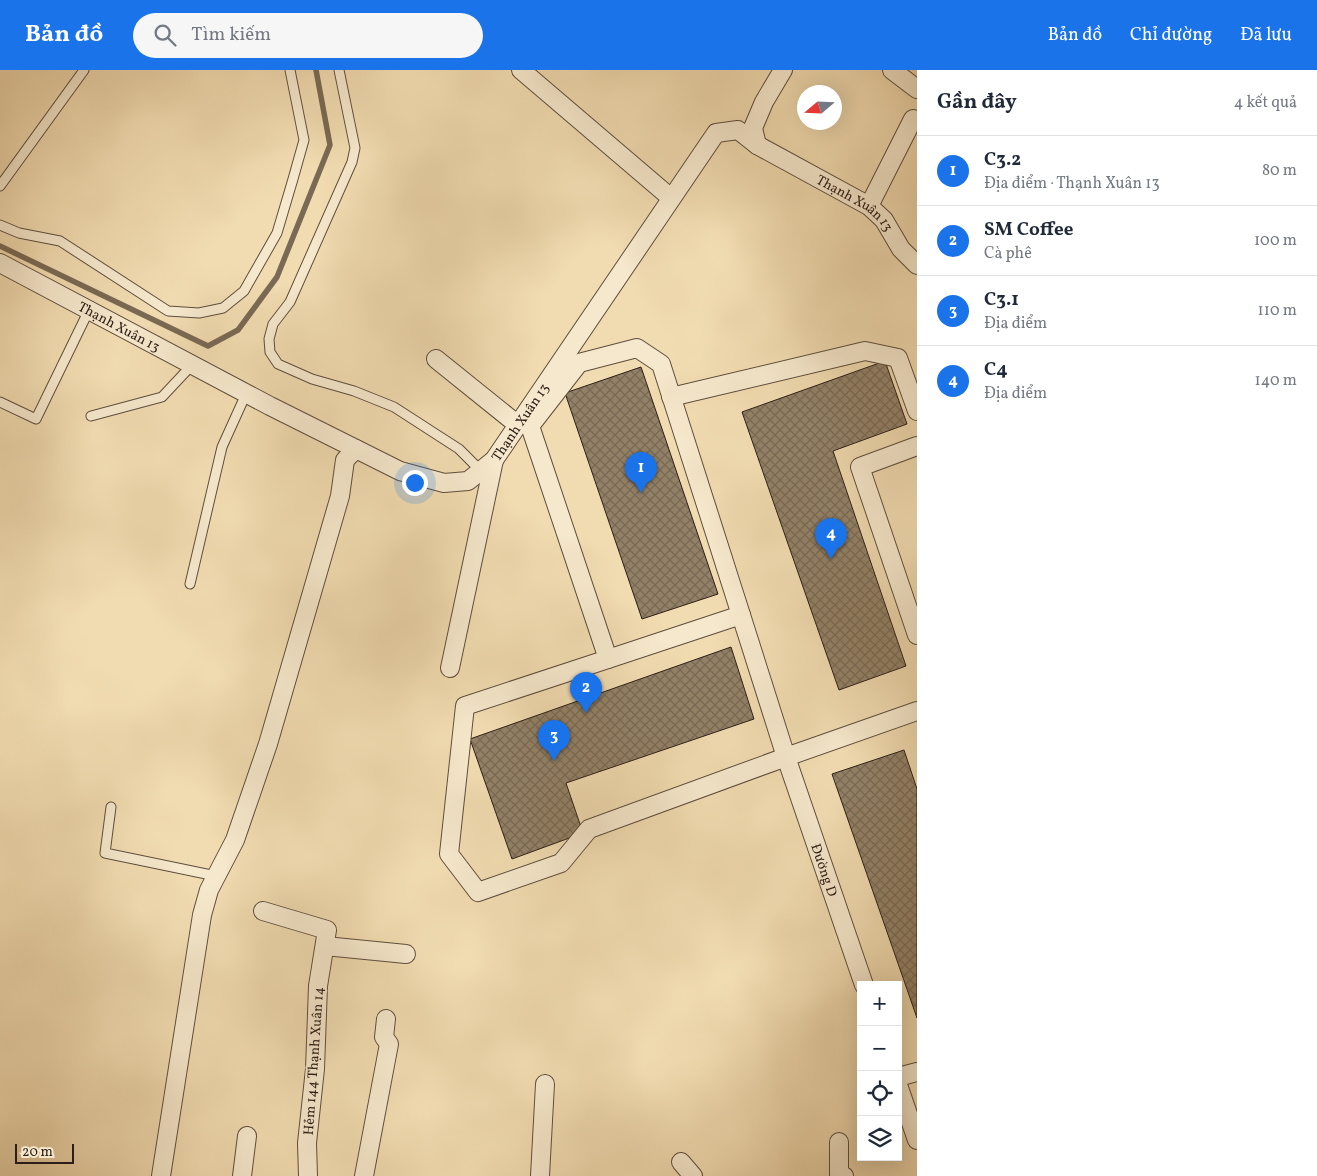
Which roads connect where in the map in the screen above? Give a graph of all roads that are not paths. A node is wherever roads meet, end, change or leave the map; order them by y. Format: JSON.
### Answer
{"nodes":[{"id":1,"x":84,"y":70,"type":"edge"},
{"id":2,"x":290,"y":70,"type":"edge"},
{"id":3,"x":339,"y":70,"type":"edge"},
{"id":4,"x":521,"y":70,"type":"edge"},
{"id":5,"x":783,"y":70,"type":"edge"},
{"id":6,"x":892,"y":70,"type":"edge"},
{"id":7,"x":917,"y":90,"type":"edge"},
{"id":8,"x":913,"y":119,"type":"dead end"},
{"id":9,"x":757,"y":145,"type":"junction"},
{"id":10,"x":0,"y":186,"type":"edge"},
{"id":11,"x":670,"y":198,"type":"junction"},
{"id":12,"x":869,"y":206,"type":"junction"},
{"id":13,"x":0,"y":225,"type":"edge"},
{"id":14,"x":0,"y":263,"type":"edge"},
{"id":15,"x":917,"y":265,"type":"edge"},
{"id":16,"x":88,"y":310,"type":"junction"},
{"id":17,"x":436,"y":359,"type":"dead end"},
{"id":18,"x":192,"y":365,"type":"junction"},
{"id":19,"x":246,"y":394,"type":"junction"},
{"id":20,"x":671,"y":397,"type":"junction"},
{"id":21,"x":0,"y":402,"type":"edge"},
{"id":22,"x":917,"y":411,"type":"edge"},
{"id":23,"x":91,"y":416,"type":"dead end"},
{"id":24,"x":518,"y":425,"type":"junction"},
{"id":25,"x":917,"y":446,"type":"edge"},
{"id":26,"x":356,"y":449,"type":"junction"},
{"id":27,"x":488,"y":465,"type":"junction"},
{"id":28,"x":190,"y":584,"type":"dead end"},
{"id":29,"x":741,"y":615,"type":"junction"},
{"id":30,"x":917,"y":635,"type":"edge"},
{"id":31,"x":608,"y":658,"type":"junction"},
{"id":32,"x":450,"y":668,"type":"dead end"},
{"id":33,"x":917,"y":711,"type":"edge"},
{"id":34,"x":786,"y":757,"type":"junction"},
{"id":35,"x":111,"y":807,"type":"dead end"},
{"id":36,"x":216,"y":876,"type":"junction"},
{"id":37,"x":262,"y":911,"type":"dead end"},
{"id":38,"x":324,"y":946,"type":"junction"},
{"id":39,"x":406,"y":954,"type":"dead end"},
{"id":40,"x":863,"y":981,"type":"edge"},
{"id":41,"x":386,"y":1019,"type":"dead end"},
{"id":42,"x":917,"y":1072,"type":"edge"},
{"id":43,"x":902,"y":1077,"type":"edge"},
{"id":44,"x":545,"y":1084,"type":"dead end"},
{"id":45,"x":902,"y":1097,"type":"edge"},
{"id":46,"x":247,"y":1136,"type":"dead end"},
{"id":47,"x":917,"y":1140,"type":"edge"},
{"id":48,"x":839,"y":1142,"type":"dead end"},
{"id":49,"x":681,"y":1162,"type":"dead end"},
{"id":50,"x":161,"y":1176,"type":"edge"},
{"id":51,"x":242,"y":1176,"type":"edge"},
{"id":52,"x":308,"y":1176,"type":"edge"},
{"id":53,"x":364,"y":1176,"type":"edge"},
{"id":54,"x":540,"y":1176,"type":"edge"},
{"id":55,"x":692,"y":1176,"type":"edge"},
{"id":56,"x":844,"y":1176,"type":"edge"}],
"edges":[{"from":1,"to":10,"type":"lane"},
{"from":2,"to":13,"type":"lane"},
{"from":3,"to":27,"type":"lane"},
{"from":4,"to":11,"type":"street"},
{"from":5,"to":9,"type":"street"},
{"from":6,"to":7,"type":"street"},
{"from":8,"to":12,"type":"street"},
{"from":9,"to":11,"type":"street","name":"Thạnh Xuân 13"},
{"from":9,"to":12,"type":"street","name":"Thạnh Xuân 13"},
{"from":11,"to":24,"type":"street","name":"Thạnh Xuân 13"},
{"from":12,"to":15,"type":"street","name":"Thạnh Xuân 13"},
{"from":14,"to":16,"type":"street","name":"Thạnh Xuân 13"},
{"from":16,"to":18,"type":"street","name":"Thạnh Xuân 13"},
{"from":16,"to":21,"type":"lane"},
{"from":17,"to":24,"type":"street"},
{"from":18,"to":19,"type":"street","name":"Thạnh Xuân 13"},
{"from":18,"to":23,"type":"lane"},
{"from":19,"to":26,"type":"street","name":"Thạnh Xuân 13"},
{"from":19,"to":28,"type":"lane"},
{"from":20,"to":22,"type":"street"},
{"from":20,"to":29,"type":"street","name":"Đường D"},
{"from":20,"to":31,"type":"street","name":"Đường D"},
{"from":24,"to":27,"type":"street","name":"Thạnh Xuân 13"},
{"from":25,"to":30,"type":"street"},
{"from":26,"to":27,"type":"street","name":"Thạnh Xuân 13"},
{"from":26,"to":36,"type":"street"},
{"from":27,"to":32,"type":"street"},
{"from":29,"to":31,"type":"street"},
{"from":29,"to":34,"type":"street","name":"Đường D"},
{"from":31,"to":34,"type":"street"},
{"from":33,"to":34,"type":"street"},
{"from":34,"to":40,"type":"street","name":"Đường D"},
{"from":35,"to":36,"type":"lane"},
{"from":36,"to":50,"type":"street"},
{"from":37,"to":38,"type":"street","name":"Hẻm 144 Thạnh Xuân 14"},
{"from":38,"to":39,"type":"street"},
{"from":38,"to":52,"type":"street","name":"Hẻm 144 Thạnh Xuân 14"},
{"from":41,"to":53,"type":"street"},
{"from":42,"to":43,"type":"street"},
{"from":44,"to":54,"type":"street"},
{"from":45,"to":47,"type":"street"},
{"from":46,"to":51,"type":"street"},
{"from":48,"to":56,"type":"street"},
{"from":49,"to":55,"type":"street"}]}
